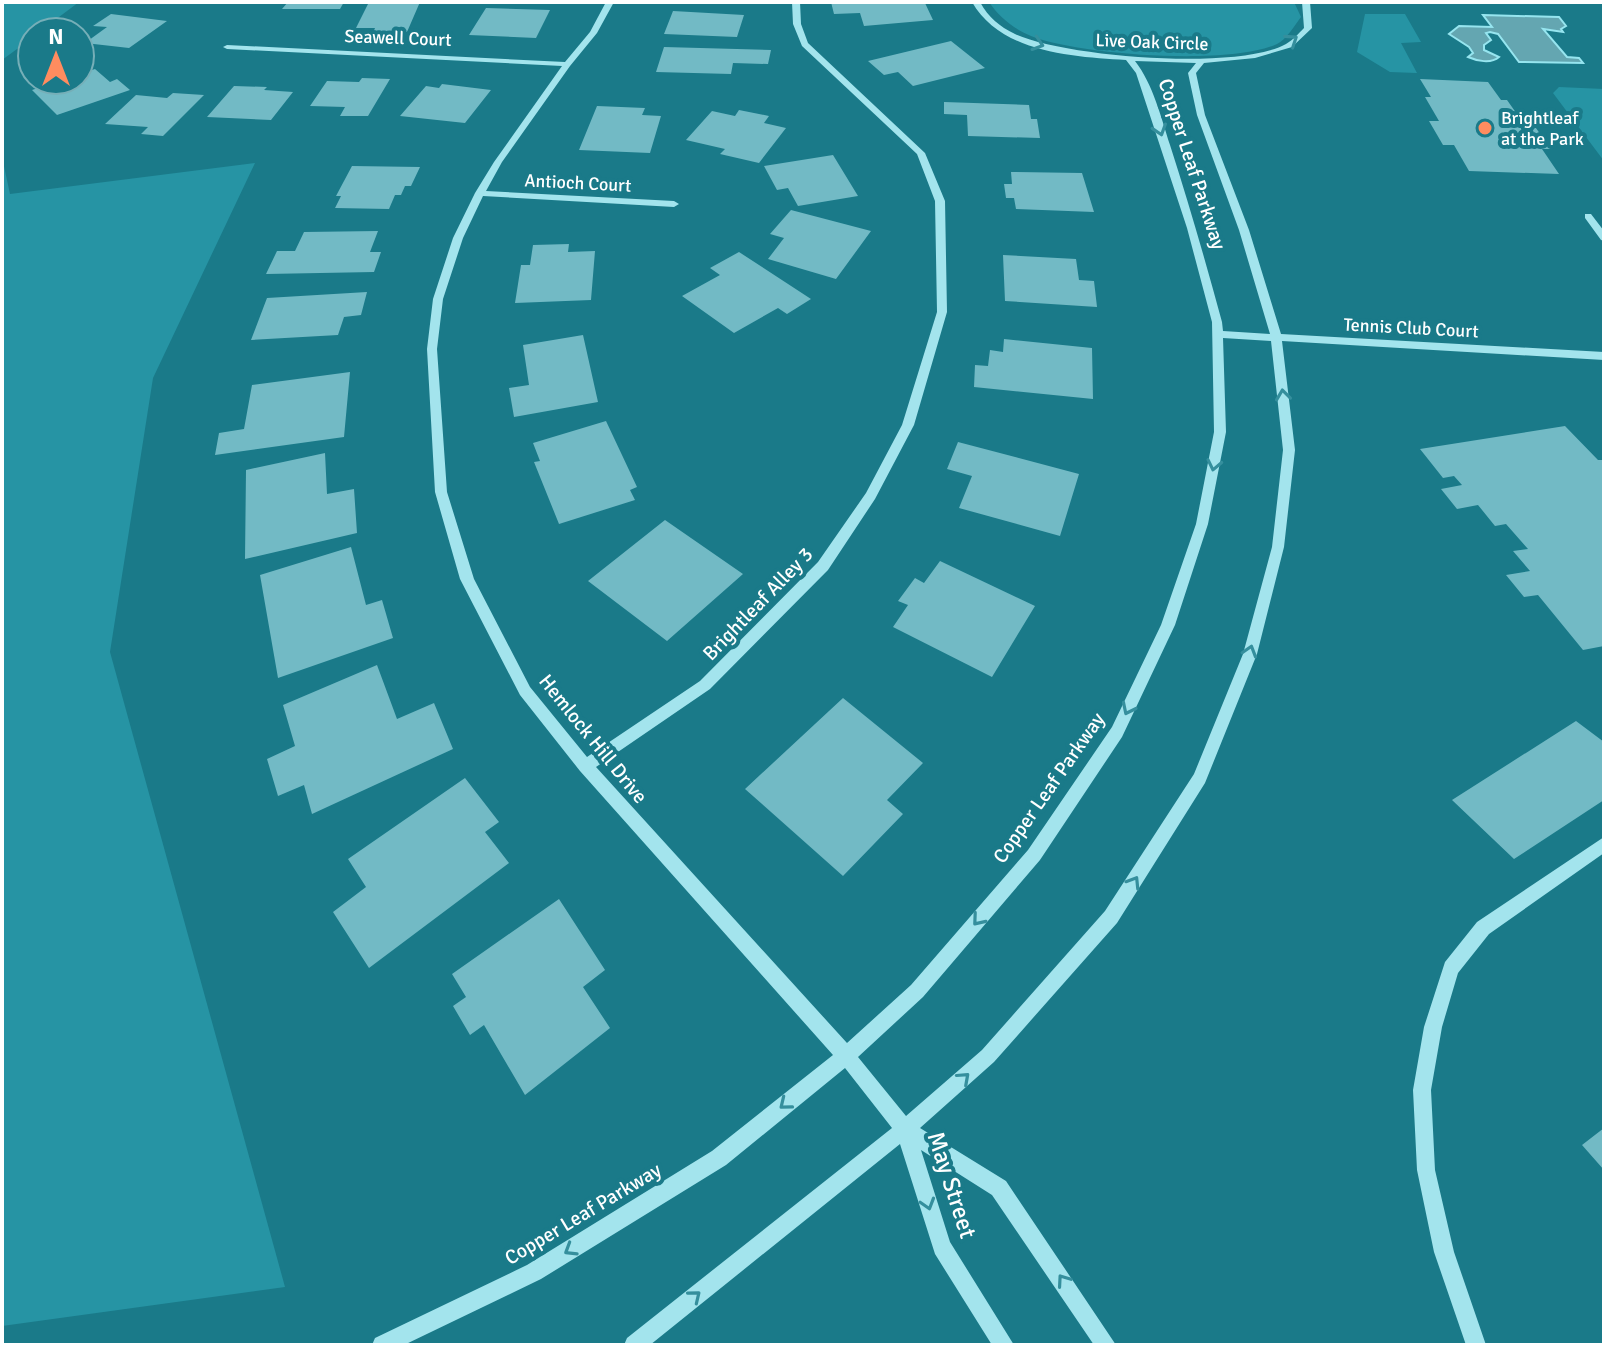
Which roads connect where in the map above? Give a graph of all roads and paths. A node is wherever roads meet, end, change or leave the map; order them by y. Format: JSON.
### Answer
{"nodes":[{"id":1,"x":610,"y":2,"type":"edge"},
{"id":2,"x":796,"y":2,"type":"edge"},
{"id":3,"x":976,"y":2,"type":"edge"},
{"id":4,"x":1306,"y":2,"type":"edge"},
{"id":5,"x":227,"y":47,"type":"dead end"},
{"id":6,"x":1129,"y":59,"type":"junction"},
{"id":7,"x":1200,"y":62,"type":"junction"},
{"id":8,"x":567,"y":64,"type":"junction"},
{"id":9,"x":480,"y":193,"type":"junction"},
{"id":10,"x":674,"y":204,"type":"dead end"},
{"id":11,"x":1588,"y":216,"type":"dead end"},
{"id":12,"x":1604,"y":238,"type":"edge"},
{"id":13,"x":1217,"y":334,"type":"junction"},
{"id":14,"x":1276,"y":339,"type":"junction"},
{"id":15,"x":1604,"y":356,"type":"edge"},
{"id":16,"x":585,"y":766,"type":"junction"},
{"id":17,"x":1604,"y":844,"type":"edge"},
{"id":18,"x":846,"y":1056,"type":"junction"},
{"id":19,"x":905,"y":1129,"type":"junction"},
{"id":20,"x":382,"y":1345,"type":"edge"},
{"id":21,"x":634,"y":1345,"type":"edge"},
{"id":22,"x":1004,"y":1345,"type":"edge"},
{"id":23,"x":1106,"y":1345,"type":"edge"},
{"id":24,"x":1476,"y":1345,"type":"edge"}],
"edges":[{"from":1,"to":8,"type":"street","name":"Hemlock Hill Drive"},
{"from":2,"to":16,"type":"street","name":"Brightleaf Alley 3"},
{"from":3,"to":6,"type":"street","name":"Live Oak Circle","one_way":true},
{"from":7,"to":4,"type":"street","name":"Live Oak Circle","one_way":true},
{"from":5,"to":8,"type":"street","name":"Seawell Court"},
{"from":6,"to":7,"type":"street","name":"Live Oak Circle"},
{"from":6,"to":13,"type":"street","name":"Copper Leaf Parkway","one_way":true},
{"from":7,"to":14,"type":"street","name":"Copper Leaf Parkway"},
{"from":8,"to":9,"type":"street","name":"Hemlock Hill Drive"},
{"from":9,"to":10,"type":"street","name":"Antioch Court"},
{"from":9,"to":16,"type":"street","name":"Hemlock Hill Drive"},
{"from":11,"to":12,"type":"street"},
{"from":13,"to":14,"type":"street","name":"Tennis Club Court"},
{"from":13,"to":18,"type":"street","name":"Copper Leaf Parkway","one_way":true},
{"from":14,"to":15,"type":"street","name":"Tennis Club Court"},
{"from":19,"to":14,"type":"street","name":"Copper Leaf Parkway","one_way":true},
{"from":16,"to":18,"type":"street","name":"Hemlock Hill Drive"},
{"from":17,"to":24,"type":"street"},
{"from":18,"to":19,"type":"street","name":"Hemlock Hill Drive"},
{"from":18,"to":20,"type":"street","name":"Copper Leaf Parkway","one_way":true},
{"from":21,"to":19,"type":"street","name":"Copper Leaf Parkway","one_way":true},
{"from":19,"to":22,"type":"street","name":"May Street","one_way":true},
{"from":23,"to":19,"type":"street","name":"May Street","one_way":true}]}
